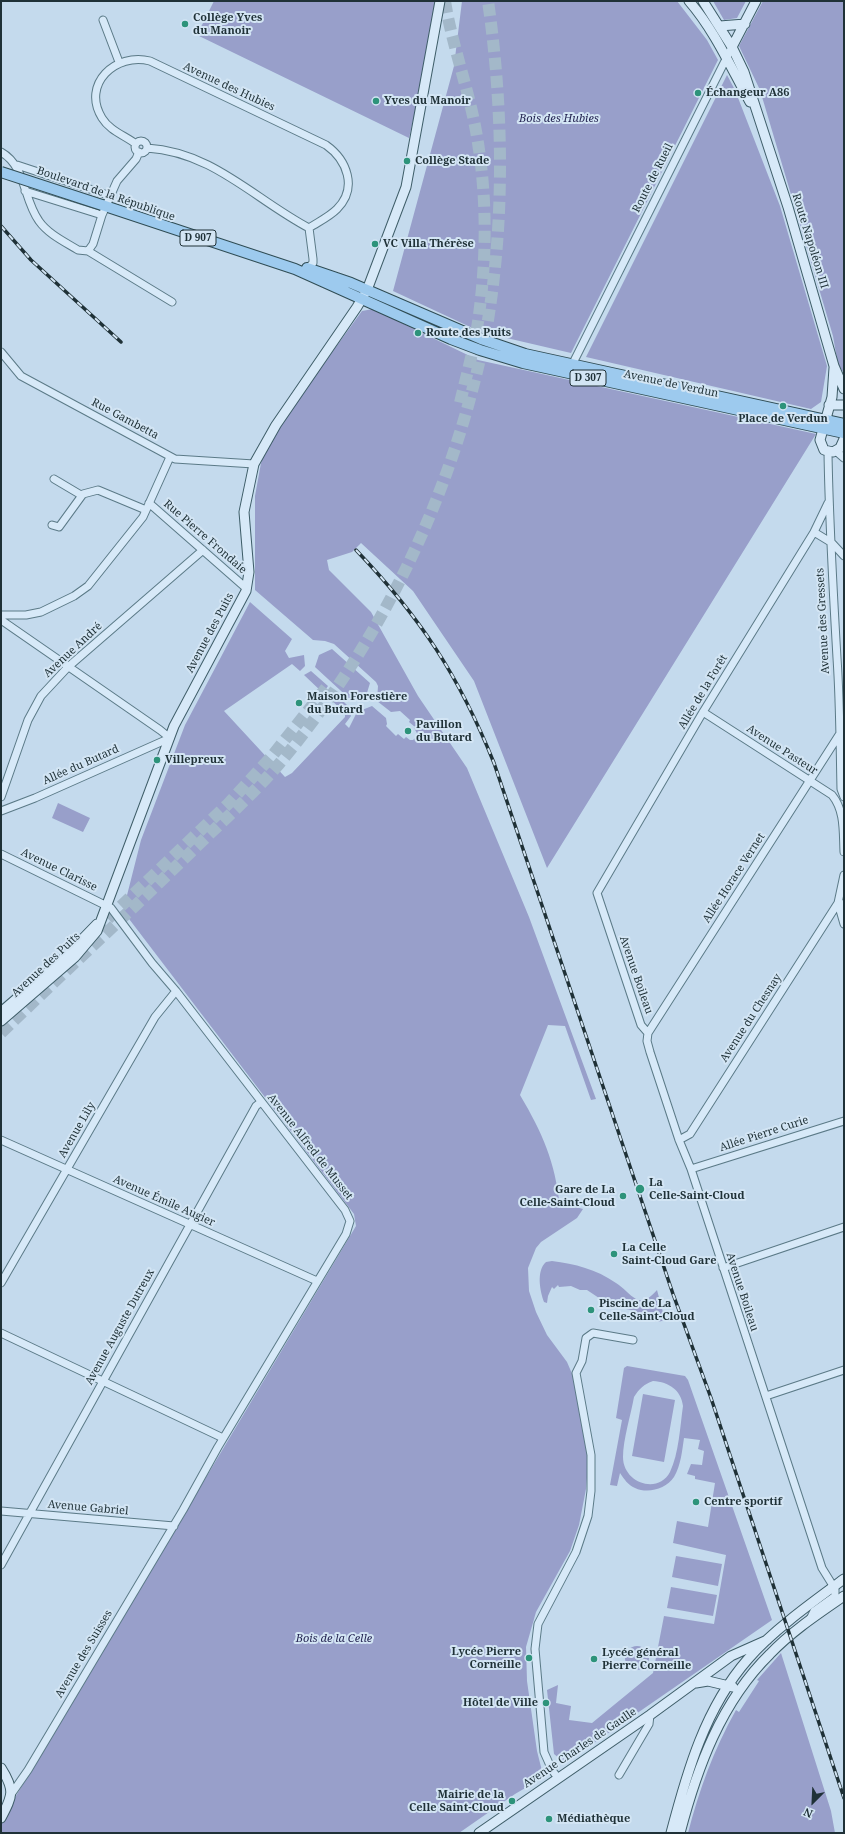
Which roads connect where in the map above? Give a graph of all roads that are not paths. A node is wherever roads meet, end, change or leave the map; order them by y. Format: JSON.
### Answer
{"nodes":[{"id":1,"x":440,"y":1,"type":"edge"},
{"id":2,"x":689,"y":1,"type":"edge"},
{"id":3,"x":703,"y":1,"type":"edge"},
{"id":4,"x":756,"y":1,"type":"edge"},
{"id":5,"x":102,"y":20,"type":"dead end"},
{"id":6,"x":744,"y":24,"type":"junction"},
{"id":7,"x":720,"y":26,"type":"junction"},
{"id":8,"x":732,"y":47,"type":"junction"},
{"id":9,"x":727,"y":58,"type":"junction"},
{"id":10,"x":120,"y":62,"type":"junction"},
{"id":11,"x":761,"y":123,"type":"junction"},
{"id":12,"x":136,"y":144,"type":"junction"},
{"id":13,"x":147,"y":148,"type":"junction"},
{"id":14,"x":1,"y":152,"type":"edge"},
{"id":15,"x":139,"y":152,"type":"junction"},
{"id":16,"x":17,"y":165,"type":"junction"},
{"id":17,"x":1,"y":172,"type":"edge"},
{"id":18,"x":26,"y":191,"type":"junction"},
{"id":19,"x":111,"y":196,"type":"junction"},
{"id":20,"x":104,"y":209,"type":"junction"},
{"id":21,"x":309,"y":228,"type":"junction"},
{"id":22,"x":88,"y":251,"type":"junction"},
{"id":23,"x":308,"y":268,"type":"junction"},
{"id":24,"x":295,"y":269,"type":"junction"},
{"id":25,"x":364,"y":294,"type":"junction"},
{"id":26,"x":172,"y":302,"type":"dead end"},
{"id":27,"x":1,"y":352,"type":"edge"},
{"id":28,"x":572,"y":365,"type":"junction"},
{"id":29,"x":834,"y":366,"type":"junction"},
{"id":30,"x":844,"y":389,"type":"edge"},
{"id":31,"x":829,"y":405,"type":"junction"},
{"id":32,"x":844,"y":405,"type":"edge"},
{"id":33,"x":824,"y":424,"type":"junction"},
{"id":34,"x":844,"y":424,"type":"edge"},
{"id":35,"x":844,"y":433,"type":"edge"},
{"id":36,"x":844,"y":439,"type":"edge"},
{"id":37,"x":832,"y":452,"type":"junction"},
{"id":38,"x":170,"y":457,"type":"junction"},
{"id":39,"x":844,"y":458,"type":"edge"},
{"id":40,"x":254,"y":464,"type":"junction"},
{"id":41,"x":54,"y":479,"type":"dead end"},
{"id":42,"x":81,"y":495,"type":"junction"},
{"id":43,"x":149,"y":503,"type":"junction"},
{"id":44,"x":828,"y":503,"type":"junction"},
{"id":45,"x":146,"y":510,"type":"junction"},
{"id":46,"x":52,"y":525,"type":"dead end"},
{"id":47,"x":814,"y":532,"type":"junction"},
{"id":48,"x":832,"y":543,"type":"junction"},
{"id":49,"x":202,"y":550,"type":"junction"},
{"id":50,"x":844,"y":556,"type":"edge"},
{"id":51,"x":246,"y":588,"type":"junction"},
{"id":52,"x":1,"y":615,"type":"edge"},
{"id":53,"x":1,"y":620,"type":"edge"},
{"id":54,"x":837,"y":659,"type":"junction"},
{"id":55,"x":844,"y":664,"type":"edge"},
{"id":56,"x":68,"y":667,"type":"junction"},
{"id":57,"x":703,"y":712,"type":"junction"},
{"id":58,"x":839,"y":735,"type":"junction"},
{"id":59,"x":170,"y":738,"type":"junction"},
{"id":60,"x":810,"y":781,"type":"junction"},
{"id":61,"x":1,"y":797,"type":"edge"},
{"id":62,"x":844,"y":797,"type":"edge"},
{"id":63,"x":1,"y":810,"type":"edge"},
{"id":64,"x":844,"y":852,"type":"edge"},
{"id":65,"x":1,"y":854,"type":"edge"},
{"id":66,"x":844,"y":875,"type":"edge"},
{"id":67,"x":596,"y":892,"type":"joint"},
{"id":68,"x":841,"y":903,"type":"edge"},
{"id":69,"x":107,"y":905,"type":"junction"},
{"id":70,"x":100,"y":922,"type":"junction"},
{"id":71,"x":844,"y":924,"type":"edge"},
{"id":72,"x":176,"y":991,"type":"junction"},
{"id":73,"x":1,"y":1012,"type":"edge"},
{"id":74,"x":1,"y":1021,"type":"edge"},
{"id":75,"x":648,"y":1033,"type":"junction"},
{"id":76,"x":261,"y":1102,"type":"junction"},
{"id":77,"x":844,"y":1120,"type":"edge"},
{"id":78,"x":1,"y":1140,"type":"edge"},
{"id":79,"x":679,"y":1140,"type":"junction"},
{"id":80,"x":691,"y":1169,"type":"junction"},
{"id":81,"x":67,"y":1170,"type":"junction"},
{"id":82,"x":190,"y":1224,"type":"junction"},
{"id":83,"x":844,"y":1227,"type":"edge"},
{"id":84,"x":723,"y":1268,"type":"junction"},
{"id":85,"x":317,"y":1281,"type":"junction"},
{"id":86,"x":1,"y":1283,"type":"edge"},
{"id":87,"x":1,"y":1333,"type":"edge"},
{"id":88,"x":633,"y":1340,"type":"dead end"},
{"id":89,"x":844,"y":1370,"type":"edge"},
{"id":90,"x":103,"y":1381,"type":"junction"},
{"id":91,"x":766,"y":1396,"type":"junction"},
{"id":92,"x":223,"y":1438,"type":"junction"},
{"id":93,"x":1,"y":1511,"type":"edge"},
{"id":94,"x":30,"y":1514,"type":"junction"},
{"id":95,"x":174,"y":1526,"type":"junction"},
{"id":96,"x":1,"y":1565,"type":"edge"},
{"id":97,"x":844,"y":1579,"type":"edge"},
{"id":98,"x":834,"y":1587,"type":"junction"},
{"id":99,"x":844,"y":1596,"type":"edge"},
{"id":100,"x":810,"y":1620,"type":"junction"},
{"id":101,"x":767,"y":1640,"type":"junction"},
{"id":102,"x":731,"y":1656,"type":"junction"},
{"id":103,"x":745,"y":1663,"type":"junction"},
{"id":104,"x":747,"y":1680,"type":"junction"},
{"id":105,"x":695,"y":1683,"type":"junction"},
{"id":106,"x":728,"y":1685,"type":"junction"},
{"id":107,"x":740,"y":1689,"type":"junction"},
{"id":108,"x":650,"y":1715,"type":"junction"},
{"id":109,"x":1,"y":1768,"type":"edge"},
{"id":110,"x":619,"y":1775,"type":"dead end"},
{"id":111,"x":558,"y":1778,"type":"junction"},
{"id":112,"x":12,"y":1793,"type":"junction"},
{"id":113,"x":1,"y":1818,"type":"edge"},
{"id":114,"x":479,"y":1833,"type":"edge"},
{"id":115,"x":671,"y":1833,"type":"edge"},
{"id":116,"x":680,"y":1833,"type":"edge"}],
"edges":[{"from":1,"to":25,"type":"street","name":"Avenue des Puits"},
{"from":2,"to":9,"type":"street","name":"Route Napoléon III"},
{"from":3,"to":7,"type":"street","name":"Route Napoléon III"},
{"from":4,"to":6,"type":"street","name":"Route de Rueil"},
{"from":5,"to":10,"type":"street"},
{"from":6,"to":7,"type":"street"},
{"from":6,"to":8,"type":"street","name":"Route de Rueil"},
{"from":7,"to":8,"type":"street","name":"Route Napoléon III"},
{"from":8,"to":9,"type":"street","name":"Route de Rueil"},
{"from":8,"to":11,"type":"street","name":"Route Napoléon III"},
{"from":9,"to":11,"type":"street","name":"Route Napoléon III"},
{"from":9,"to":28,"type":"street","name":"Route de Rueil"},
{"from":10,"to":12,"type":"street"},
{"from":10,"to":21,"type":"street","name":"Avenue des Hubies"},
{"from":11,"to":29,"type":"street","name":"Route Napoléon III"},
{"from":12,"to":13,"type":"street"},
{"from":12,"to":15,"type":"street"},
{"from":13,"to":15,"type":"street"},
{"from":13,"to":21,"type":"street"},
{"from":14,"to":16,"type":"street"},
{"from":15,"to":19,"type":"street"},
{"from":16,"to":18,"type":"street"},
{"from":16,"to":19,"type":"street"},
{"from":17,"to":20,"type":"main road","name":"Boulevard de la République","number":"D 907","bridge":true},
{"from":18,"to":20,"type":"street"},
{"from":18,"to":22,"type":"street"},
{"from":19,"to":20,"type":"street"},
{"from":20,"to":22,"type":"street"},
{"from":20,"to":24,"type":"main road","name":"Boulevard de la République","number":"D 907"},
{"from":21,"to":23,"type":"street"},
{"from":22,"to":26,"type":"street"},
{"from":23,"to":24,"type":"main road","name":"Boulevard de la République","number":"D 907"},
{"from":23,"to":25,"type":"main road","name":"Boulevard de la République","number":"D 907"},
{"from":24,"to":25,"type":"main road","name":"Boulevard de la République","number":"D 907"},
{"from":25,"to":28,"type":"main road","name":"Avenue de Verdun","number":"D 307"},
{"from":25,"to":33,"type":"main road","name":"Avenue de Verdun","number":"D 307"},
{"from":25,"to":40,"type":"street","name":"Avenue des Puits"},
{"from":27,"to":38,"type":"street","name":"Rue Gambetta"},
{"from":28,"to":33,"type":"main road","name":"Avenue de Verdun","number":"D 307"},
{"from":29,"to":30,"type":"street","name":"Route Napoléon III"},
{"from":29,"to":31,"type":"street","name":"Route Napoléon III"},
{"from":31,"to":32,"type":"street"},
{"from":31,"to":33,"type":"street","name":"Route Napoléon III"},
{"from":33,"to":34,"type":"main road","name":"Avenue de Verdun","number":"D 307"},
{"from":33,"to":35,"type":"main road","name":"Avenue de Verdun","number":"D 307"},
{"from":33,"to":37,"type":"street"},
{"from":36,"to":37,"type":"street"},
{"from":37,"to":39,"type":"street"},
{"from":37,"to":44,"type":"street","name":"Avenue des Gressets"},
{"from":38,"to":40,"type":"street","name":"Rue Gambetta"},
{"from":38,"to":43,"type":"street"},
{"from":40,"to":51,"type":"street","name":"Avenue des Puits"},
{"from":41,"to":42,"type":"street"},
{"from":42,"to":45,"type":"street"},
{"from":42,"to":46,"type":"street"},
{"from":43,"to":45,"type":"street"},
{"from":43,"to":49,"type":"street","name":"Rue Pierre Frondaie"},
{"from":44,"to":47,"type":"street","name":"Allée de la Forêt"},
{"from":44,"to":48,"type":"street","name":"Avenue des Gressets"},
{"from":45,"to":52,"type":"street"},
{"from":47,"to":48,"type":"street"},
{"from":47,"to":57,"type":"street","name":"Allée de la Forêt"},
{"from":48,"to":50,"type":"street"},
{"from":48,"to":54,"type":"street","name":"Avenue des Gressets"},
{"from":49,"to":51,"type":"street","name":"Rue Pierre Frondaie"},
{"from":49,"to":56,"type":"street","name":"Avenue André"},
{"from":51,"to":59,"type":"street","name":"Avenue des Puits"},
{"from":53,"to":56,"type":"street"},
{"from":54,"to":55,"type":"street"},
{"from":54,"to":58,"type":"street","name":"Avenue des Gressets"},
{"from":56,"to":59,"type":"street"},
{"from":56,"to":61,"type":"street","name":"Avenue André"},
{"from":57,"to":60,"type":"street","name":"Avenue Pasteur"},
{"from":57,"to":67,"type":"street","name":"Allée de la Forêt"},
{"from":58,"to":60,"type":"street","name":"Allée Horace Vernet"},
{"from":58,"to":62,"type":"street","name":"Avenue des Gressets"},
{"from":59,"to":63,"type":"street","name":"Allée du Butard"},
{"from":59,"to":69,"type":"street","name":"Avenue des Puits"},
{"from":60,"to":64,"type":"street","name":"Avenue Pasteur"},
{"from":60,"to":75,"type":"street","name":"Allée Horace Vernet"},
{"from":65,"to":69,"type":"street","name":"Avenue Clarisse"},
{"from":66,"to":68,"type":"street"},
{"from":67,"to":75,"type":"street","name":"Avenue Boileau"},
{"from":68,"to":71,"type":"street"},
{"from":68,"to":79,"type":"street","name":"Avenue du Chesnay"},
{"from":69,"to":70,"type":"street","name":"Avenue des Puits"},
{"from":69,"to":72,"type":"street","name":"Avenue Alfred de Musset"},
{"from":70,"to":73,"type":"street","name":"Avenue des Puits"},
{"from":70,"to":74,"type":"street","name":"Avenue des Puits"},
{"from":72,"to":76,"type":"street","name":"Avenue Alfred de Musset"},
{"from":72,"to":81,"type":"street","name":"Avenue Lily"},
{"from":75,"to":79,"type":"street","name":"Avenue Boileau"},
{"from":76,"to":82,"type":"street","name":"Avenue Auguste Dutreux"},
{"from":76,"to":85,"type":"street","name":"Avenue Alfred de Musset"},
{"from":77,"to":80,"type":"street","name":"Allée Pierre Curie"},
{"from":78,"to":81,"type":"street","name":"Avenue Émile Augier"},
{"from":79,"to":80,"type":"street","name":"Avenue Boileau"},
{"from":80,"to":84,"type":"street","name":"Avenue Boileau"},
{"from":81,"to":82,"type":"street","name":"Avenue Émile Augier"},
{"from":81,"to":86,"type":"street","name":"Avenue Lily"},
{"from":82,"to":85,"type":"street","name":"Avenue Émile Augier"},
{"from":82,"to":90,"type":"street","name":"Avenue Auguste Dutreux"},
{"from":83,"to":84,"type":"street"},
{"from":84,"to":91,"type":"street","name":"Avenue Boileau"},
{"from":85,"to":92,"type":"street","name":"Avenue Alfred de Musset"},
{"from":87,"to":90,"type":"street"},
{"from":88,"to":111,"type":"street"},
{"from":89,"to":91,"type":"street"},
{"from":90,"to":92,"type":"street"},
{"from":90,"to":94,"type":"street","name":"Avenue Auguste Dutreux"},
{"from":91,"to":98,"type":"street","name":"Avenue Boileau"},
{"from":92,"to":95,"type":"street","name":"Avenue Alfred de Musset"},
{"from":93,"to":94,"type":"street","name":"Avenue Gabriel"},
{"from":94,"to":95,"type":"street","name":"Avenue Gabriel"},
{"from":94,"to":96,"type":"street","name":"Avenue Auguste Dutreux"},
{"from":95,"to":112,"type":"street","name":"Avenue des Suisses"},
{"from":97,"to":98,"type":"street"},
{"from":98,"to":100,"type":"street"},
{"from":98,"to":101,"type":"street"},
{"from":99,"to":100,"type":"street"},
{"from":100,"to":104,"type":"street"},
{"from":101,"to":102,"type":"street","name":"Avenue Charles de Gaulle"},
{"from":101,"to":103,"type":"street"},
{"from":102,"to":103,"type":"street"},
{"from":102,"to":105,"type":"street","name":"Avenue Charles de Gaulle"},
{"from":103,"to":104,"type":"street"},
{"from":103,"to":106,"type":"street"},
{"from":104,"to":107,"type":"street"},
{"from":105,"to":106,"type":"street"},
{"from":105,"to":108,"type":"street","name":"Avenue Charles de Gaulle"},
{"from":106,"to":107,"type":"street"},
{"from":106,"to":115,"type":"street"},
{"from":107,"to":116,"type":"street"},
{"from":108,"to":110,"type":"street"},
{"from":108,"to":111,"type":"street","name":"Avenue Charles de Gaulle"},
{"from":109,"to":112,"type":"street"},
{"from":111,"to":114,"type":"street","name":"Avenue Charles de Gaulle"},
{"from":112,"to":113,"type":"street"}]}
